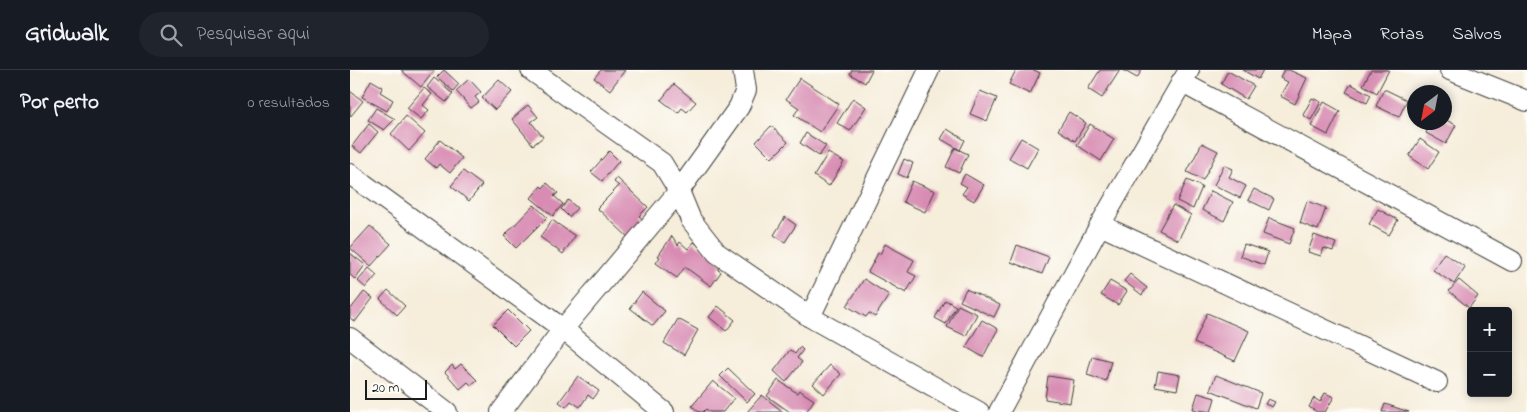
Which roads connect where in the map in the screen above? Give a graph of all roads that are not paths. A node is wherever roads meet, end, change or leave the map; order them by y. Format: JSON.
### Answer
{"nodes":[{"id":1,"x":532,"y":70,"type":"edge"},
{"id":2,"x":743,"y":70,"type":"edge"},
{"id":3,"x":929,"y":70,"type":"edge"},
{"id":4,"x":1450,"y":70,"type":"edge"},
{"id":5,"x":1185,"y":76,"type":"edge"},
{"id":6,"x":1527,"y":101,"type":"edge"},
{"id":7,"x":350,"y":174,"type":"edge"},
{"id":8,"x":679,"y":191,"type":"junction"},
{"id":9,"x":1100,"y":225,"type":"junction"},
{"id":10,"x":1512,"y":261,"type":"dead end"},
{"id":11,"x":810,"y":317,"type":"junction"},
{"id":12,"x":563,"y":329,"type":"junction"},
{"id":13,"x":350,"y":338,"type":"edge"},
{"id":14,"x":1437,"y":382,"type":"dead end"},
{"id":15,"x":446,"y":412,"type":"edge"},
{"id":16,"x":501,"y":412,"type":"edge"},
{"id":17,"x":664,"y":412,"type":"edge"},
{"id":18,"x":979,"y":412,"type":"edge"},
{"id":19,"x":999,"y":412,"type":"edge"}],
"edges":[{"from":1,"to":8,"type":"street"},
{"from":2,"to":8,"type":"street"},
{"from":3,"to":11,"type":"street"},
{"from":4,"to":6,"type":"street"},
{"from":5,"to":9,"type":"street"},
{"from":5,"to":10,"type":"street"},
{"from":7,"to":12,"type":"street"},
{"from":8,"to":11,"type":"street"},
{"from":8,"to":12,"type":"street"},
{"from":9,"to":14,"type":"street"},
{"from":9,"to":19,"type":"street"},
{"from":11,"to":18,"type":"street"},
{"from":12,"to":16,"type":"street"},
{"from":12,"to":17,"type":"street"},
{"from":13,"to":15,"type":"street"}]}
